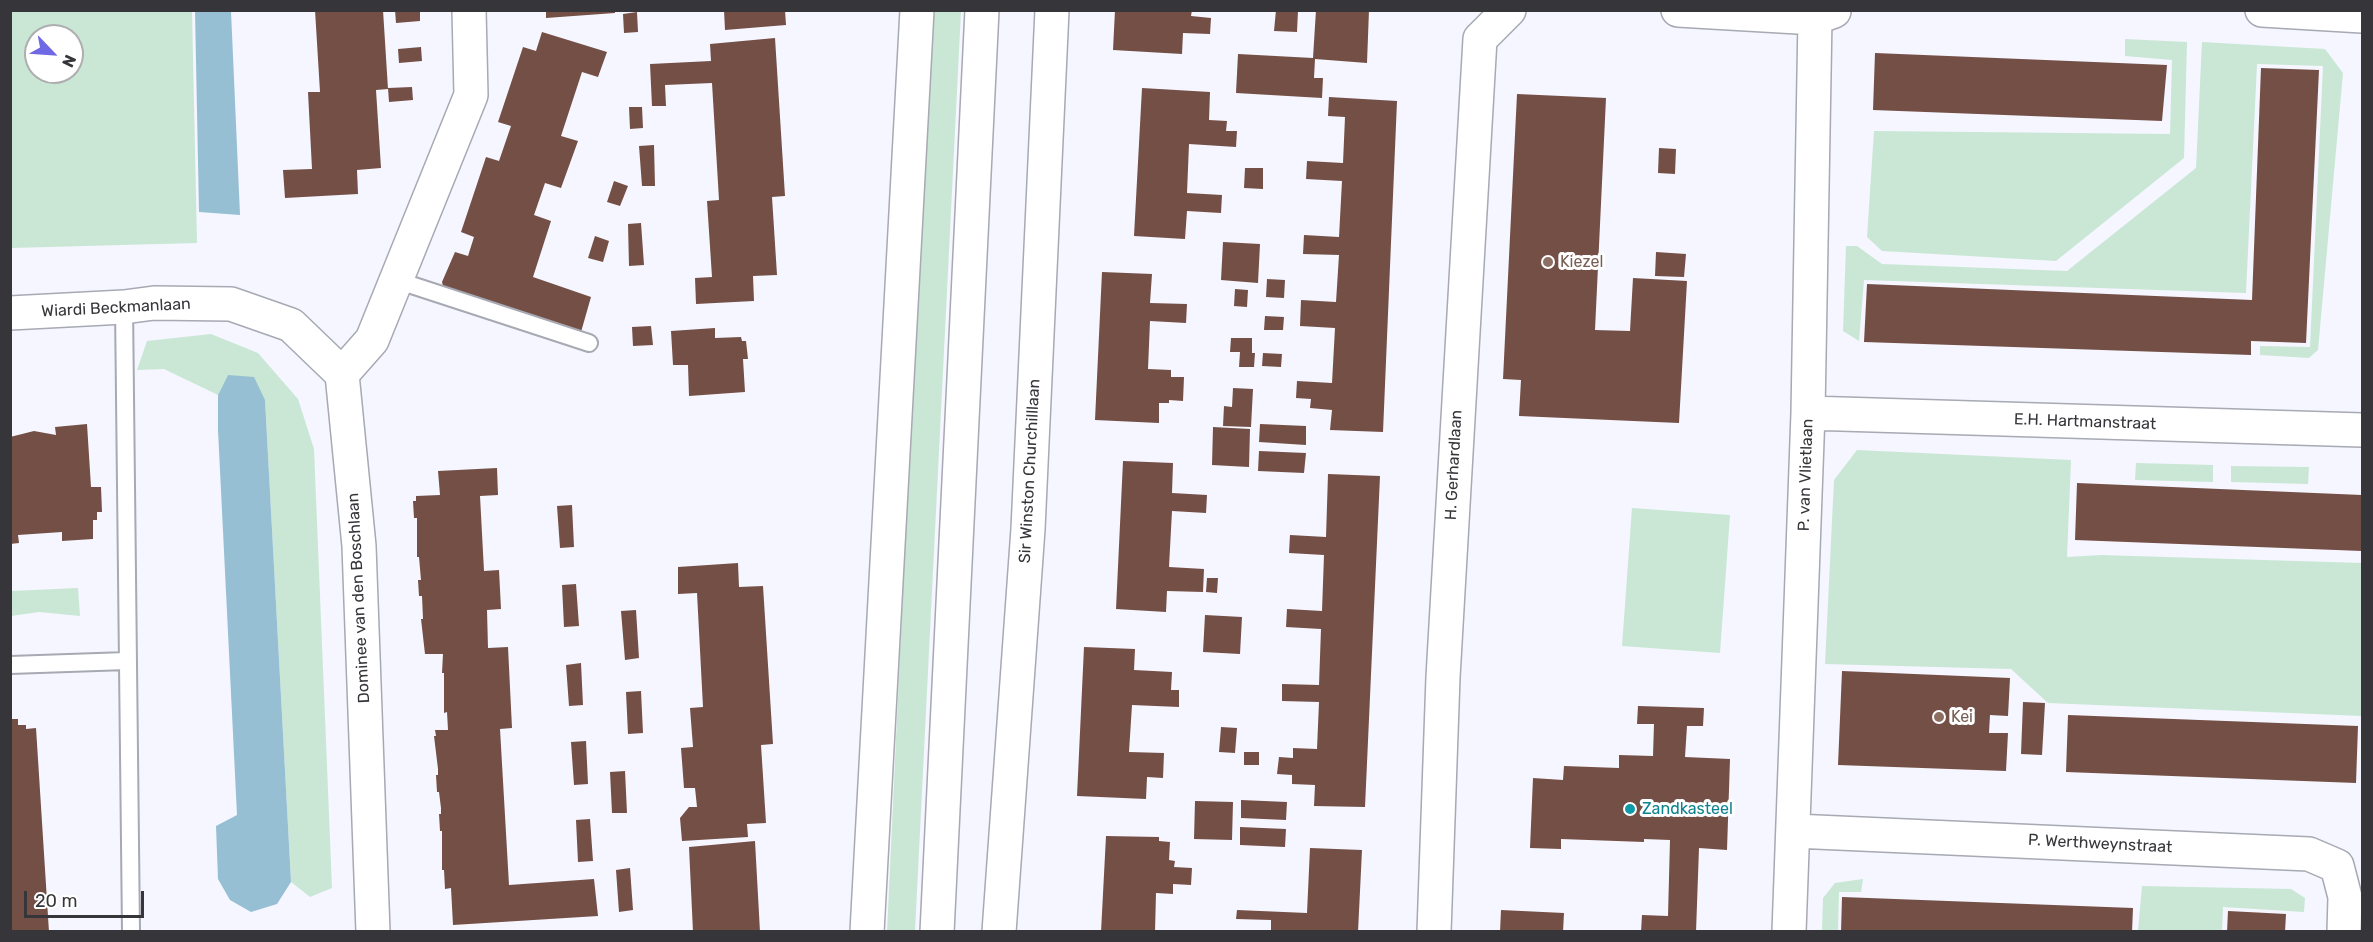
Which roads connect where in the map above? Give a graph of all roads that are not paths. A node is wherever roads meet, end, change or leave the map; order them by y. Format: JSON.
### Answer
{"nodes":[{"id":1,"x":469,"y":10,"type":"edge"},
{"id":2,"x":917,"y":10,"type":"edge"},
{"id":3,"x":982,"y":10,"type":"edge"},
{"id":4,"x":1052,"y":10,"type":"edge"},
{"id":5,"x":1509,"y":10,"type":"edge"},
{"id":6,"x":1678,"y":10,"type":"edge"},
{"id":7,"x":2262,"y":10,"type":"edge"},
{"id":8,"x":1824,"y":14,"type":"edge"},
{"id":9,"x":2362,"y":16,"type":"edge"},
{"id":10,"x":396,"y":280,"type":"junction"},
{"id":11,"x":124,"y":307,"type":"junction"},
{"id":12,"x":10,"y":313,"type":"edge"},
{"id":13,"x":589,"y":343,"type":"dead end"},
{"id":14,"x":342,"y":374,"type":"junction"},
{"id":15,"x":1809,"y":413,"type":"junction"},
{"id":16,"x":2362,"y":430,"type":"edge"},
{"id":17,"x":127,"y":661,"type":"junction"},
{"id":18,"x":10,"y":665,"type":"edge"},
{"id":19,"x":1794,"y":831,"type":"junction"},
{"id":20,"x":131,"y":932,"type":"edge"},
{"id":21,"x":373,"y":932,"type":"edge"},
{"id":22,"x":867,"y":932,"type":"edge"},
{"id":23,"x":936,"y":932,"type":"edge"},
{"id":24,"x":999,"y":932,"type":"edge"},
{"id":25,"x":1434,"y":932,"type":"edge"},
{"id":26,"x":1789,"y":932,"type":"edge"},
{"id":27,"x":2344,"y":932,"type":"edge"}],
"edges":[{"from":1,"to":10,"type":"street"},
{"from":2,"to":22,"type":"street"},
{"from":3,"to":23,"type":"street"},
{"from":4,"to":24,"type":"street","name":"Sir Winston Churchilllaan"},
{"from":5,"to":25,"type":"street","name":"H. Gerhardlaan"},
{"from":6,"to":8,"type":"street"},
{"from":7,"to":9,"type":"street"},
{"from":8,"to":15,"type":"street","name":"P. van Vlietlaan"},
{"from":10,"to":13,"type":"lane"},
{"from":10,"to":14,"type":"street"},
{"from":11,"to":12,"type":"street","name":"Wiardi Beckmanlaan"},
{"from":11,"to":14,"type":"street","name":"Wiardi Beckmanlaan"},
{"from":11,"to":17,"type":"lane"},
{"from":14,"to":21,"type":"street","name":"Dominee van den Boschlaan"},
{"from":15,"to":16,"type":"street","name":"E.H. Hartmanstraat"},
{"from":15,"to":19,"type":"street","name":"P. van Vlietlaan"},
{"from":17,"to":18,"type":"lane"},
{"from":17,"to":20,"type":"lane"},
{"from":19,"to":26,"type":"street","name":"P. van Vlietlaan"},
{"from":19,"to":27,"type":"street","name":"P. Werthweynstraat"}]}
